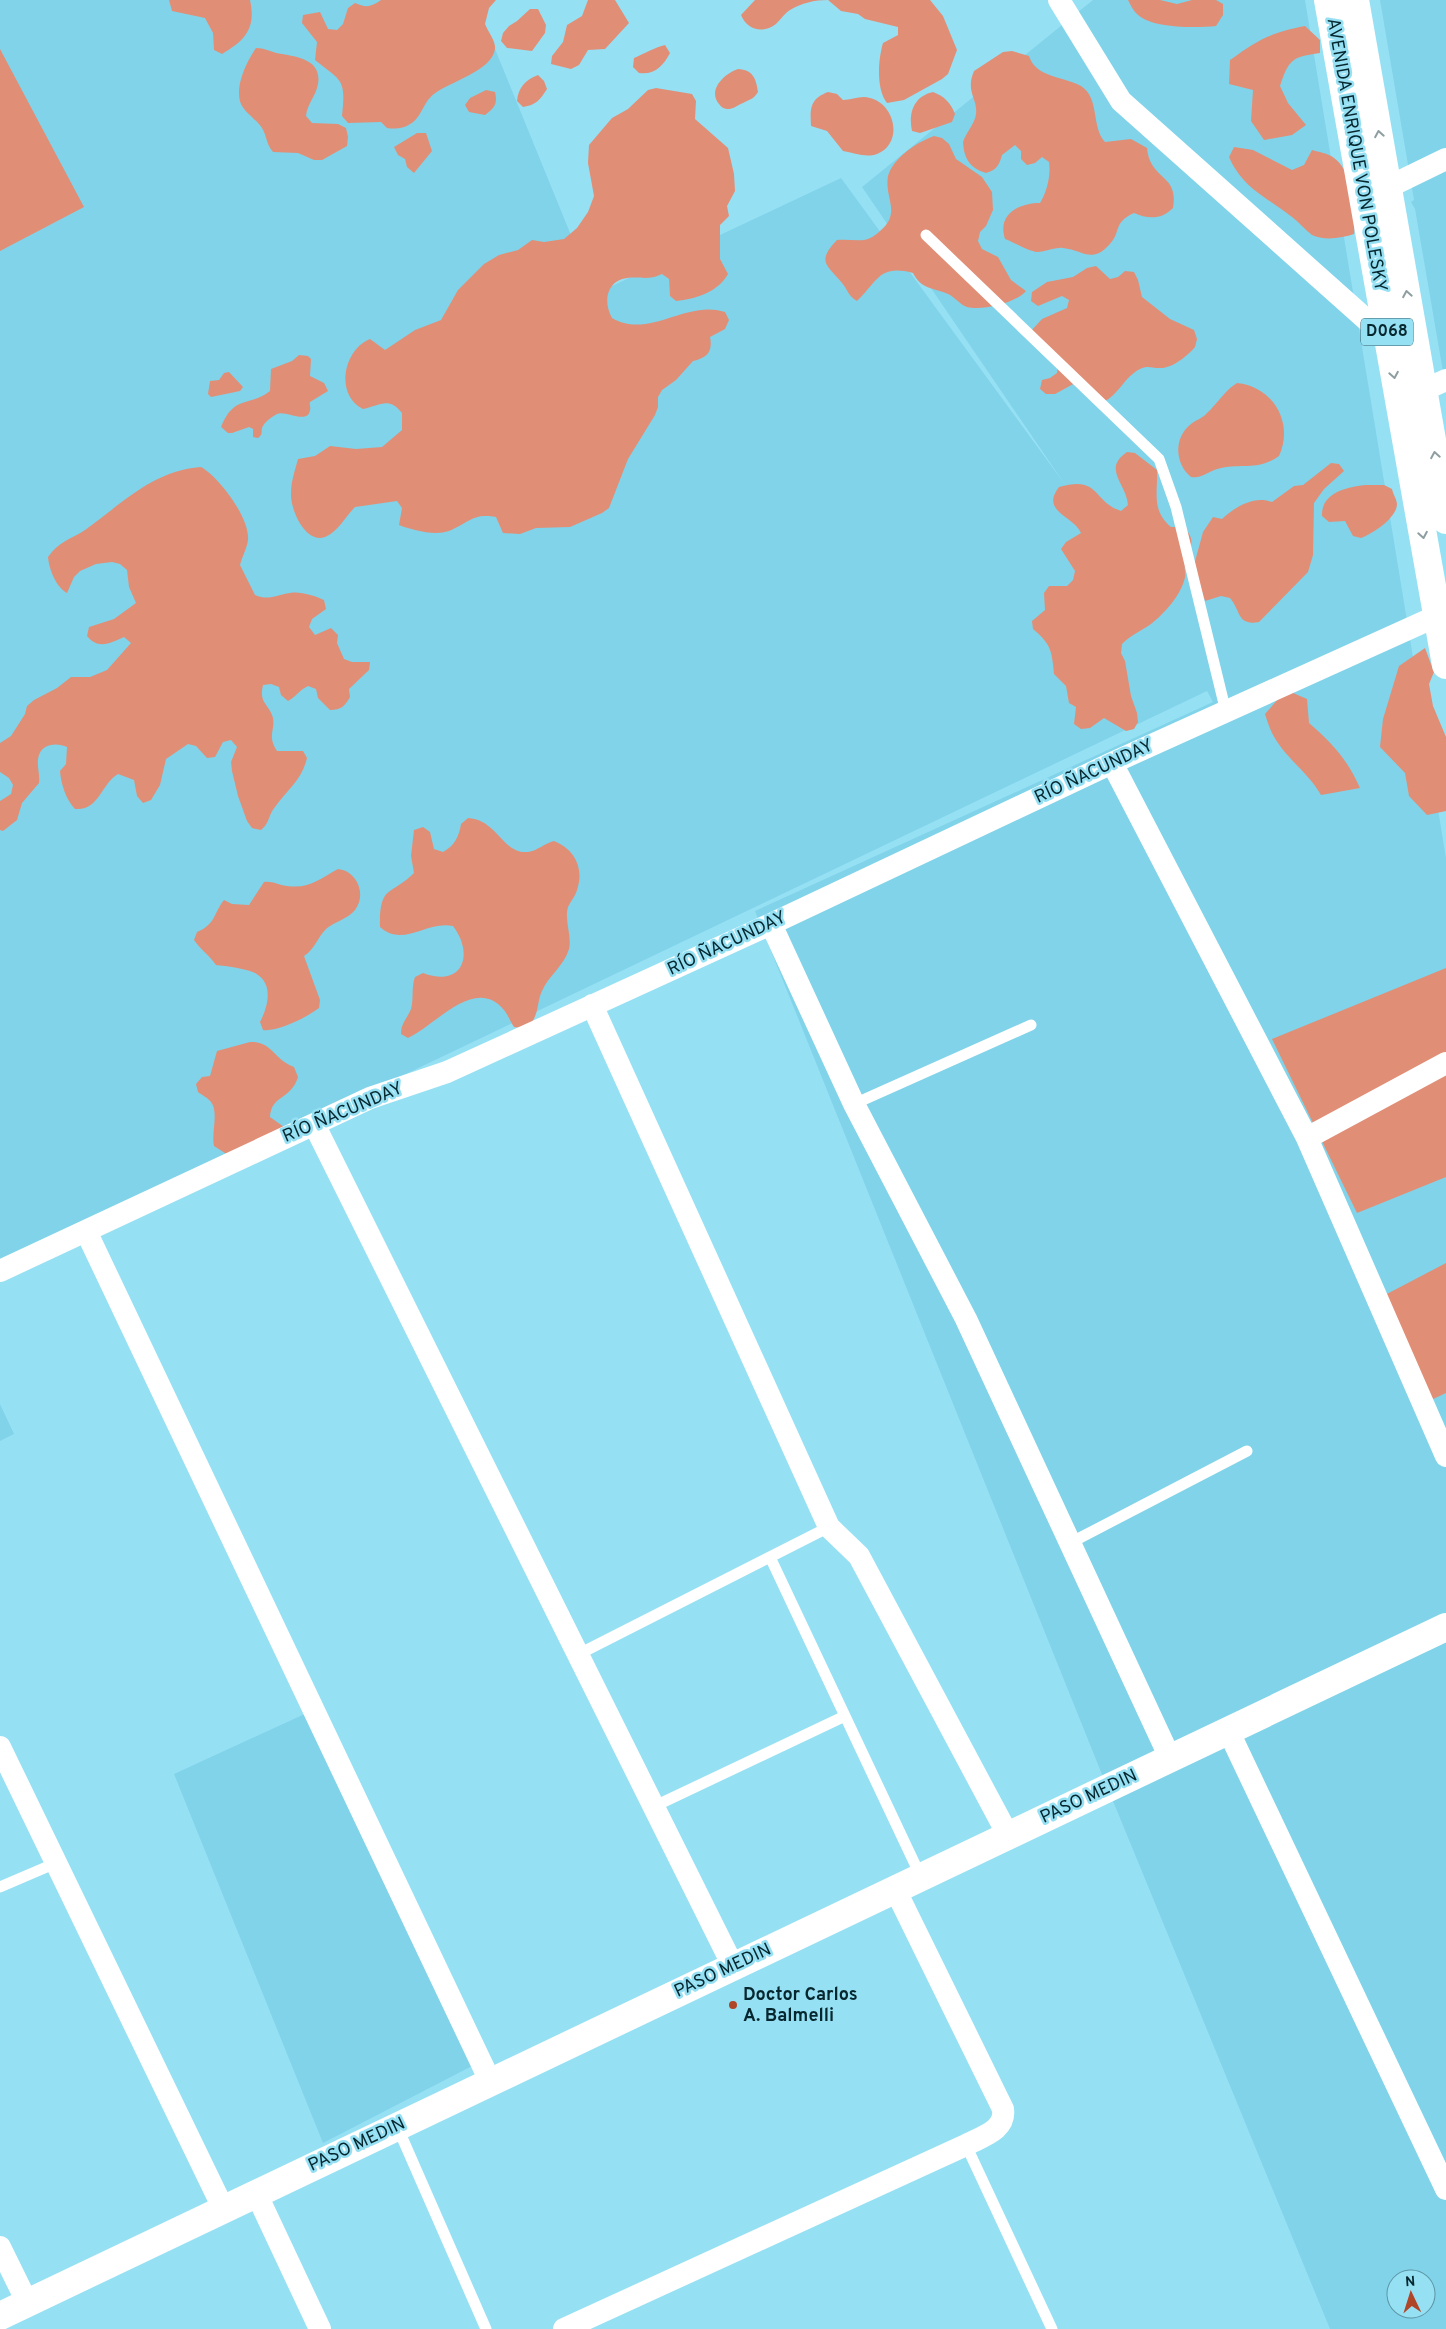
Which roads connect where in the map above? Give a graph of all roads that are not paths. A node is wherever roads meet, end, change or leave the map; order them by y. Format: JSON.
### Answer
{"nodes":[{"id":1,"x":1059,"y":0,"type":"edge"},
{"id":2,"x":1328,"y":0,"type":"edge"},
{"id":3,"x":1355,"y":0,"type":"edge"},
{"id":4,"x":1446,"y":159,"type":"edge"},
{"id":5,"x":1389,"y":187,"type":"junction"},
{"id":6,"x":1364,"y":199,"type":"junction"},
{"id":7,"x":926,"y":235,"type":"dead end"},
{"id":8,"x":1388,"y":339,"type":"junction"},
{"id":9,"x":1435,"y":385,"type":"edge"},
{"id":10,"x":1446,"y":520,"type":"edge"},
{"id":11,"x":1441,"y":610,"type":"edge"},
{"id":12,"x":1446,"y":665,"type":"edge"},
{"id":13,"x":1226,"y":712,"type":"junction"},
{"id":14,"x":1112,"y":763,"type":"junction"},
{"id":15,"x":771,"y":924,"type":"junction"},
{"id":16,"x":592,"y":1005,"type":"junction"},
{"id":17,"x":1031,"y":1025,"type":"dead end"},
{"id":18,"x":1446,"y":1063,"type":"edge"},
{"id":19,"x":854,"y":1104,"type":"junction"},
{"id":20,"x":314,"y":1124,"type":"junction"},
{"id":21,"x":1307,"y":1138,"type":"junction"},
{"id":22,"x":86,"y":1231,"type":"junction"},
{"id":23,"x":0,"y":1271,"type":"edge"},
{"id":24,"x":1247,"y":1451,"type":"dead end"},
{"id":25,"x":1446,"y":1456,"type":"edge"},
{"id":26,"x":829,"y":1527,"type":"junction"},
{"id":27,"x":1070,"y":1543,"type":"junction"},
{"id":28,"x":770,"y":1556,"type":"junction"},
{"id":29,"x":1446,"y":1627,"type":"edge"},
{"id":30,"x":578,"y":1654,"type":"junction"},
{"id":31,"x":845,"y":1716,"type":"junction"},
{"id":32,"x":1228,"y":1730,"type":"junction"},
{"id":33,"x":0,"y":1747,"type":"edge"},
{"id":34,"x":1170,"y":1758,"type":"junction"},
{"id":35,"x":655,"y":1806,"type":"junction"},
{"id":36,"x":1008,"y":1835,"type":"junction"},
{"id":37,"x":56,"y":1864,"type":"junction"},
{"id":38,"x":921,"y":1877,"type":"junction"},
{"id":39,"x":0,"y":1887,"type":"edge"},
{"id":40,"x":895,"y":1889,"type":"junction"},
{"id":41,"x":733,"y":1966,"type":"junction"},
{"id":42,"x":490,"y":2081,"type":"junction"},
{"id":43,"x":397,"y":2126,"type":"junction"},
{"id":44,"x":966,"y":2144,"type":"junction"},
{"id":45,"x":1446,"y":2189,"type":"edge"},
{"id":46,"x":256,"y":2193,"type":"junction"},
{"id":47,"x":223,"y":2208,"type":"junction"},
{"id":48,"x":0,"y":2247,"type":"edge"},
{"id":49,"x":27,"y":2302,"type":"junction"},
{"id":50,"x":0,"y":2316,"type":"edge"},
{"id":51,"x":320,"y":2329,"type":"edge"},
{"id":52,"x":486,"y":2329,"type":"edge"},
{"id":53,"x":564,"y":2329,"type":"edge"},
{"id":54,"x":1052,"y":2329,"type":"edge"}],
"edges":[{"from":1,"to":8,"type":"street"},
{"from":2,"to":6,"type":"street","name":"AVENIDA ENRIQUE VON POLESKY","number":"D068"},
{"from":5,"to":3,"type":"street","name":"AVENIDA ENRIQUE VON POLESKY","number":"D068","one_way":true},
{"from":4,"to":5,"type":"street"},
{"from":5,"to":6,"type":"street"},
{"from":9,"to":5,"type":"street","name":"AVENIDA ENRIQUE VON POLESKY","number":"D068","one_way":true},
{"from":6,"to":8,"type":"street","name":"AVENIDA ENRIQUE VON POLESKY","number":"D068"},
{"from":7,"to":13,"type":"lane"},
{"from":8,"to":11,"type":"street","name":"AVENIDA ENRIQUE VON POLESKY","number":"D068","one_way":true},
{"from":10,"to":9,"type":"street","name":"AVENIDA ENRIQUE VON POLESKY","number":"D068","one_way":true},
{"from":11,"to":12,"type":"street","name":"AVENIDA ENRIQUE VON POLESKY","number":"D068"},
{"from":11,"to":13,"type":"street","name":"RÍO ÑACUNDAY"},
{"from":13,"to":14,"type":"street","name":"RÍO ÑACUNDAY"},
{"from":14,"to":15,"type":"street","name":"RÍO ÑACUNDAY"},
{"from":14,"to":21,"type":"street"},
{"from":15,"to":16,"type":"street","name":"RÍO ÑACUNDAY"},
{"from":15,"to":19,"type":"street"},
{"from":16,"to":20,"type":"street","name":"RÍO ÑACUNDAY"},
{"from":16,"to":26,"type":"street"},
{"from":17,"to":19,"type":"lane"},
{"from":18,"to":21,"type":"street"},
{"from":19,"to":27,"type":"street"},
{"from":20,"to":22,"type":"street","name":"RÍO ÑACUNDAY"},
{"from":20,"to":30,"type":"street"},
{"from":21,"to":25,"type":"street"},
{"from":22,"to":23,"type":"street","name":"RÍO ÑACUNDAY"},
{"from":22,"to":42,"type":"street"},
{"from":24,"to":27,"type":"lane"},
{"from":26,"to":28,"type":"lane"},
{"from":26,"to":36,"type":"street"},
{"from":27,"to":34,"type":"street"},
{"from":28,"to":30,"type":"lane"},
{"from":28,"to":31,"type":"lane"},
{"from":29,"to":32,"type":"street","name":"PASO MEDIN"},
{"from":30,"to":35,"type":"street"},
{"from":31,"to":35,"type":"lane"},
{"from":31,"to":38,"type":"lane"},
{"from":32,"to":34,"type":"street","name":"PASO MEDIN"},
{"from":32,"to":45,"type":"street"},
{"from":33,"to":37,"type":"street"},
{"from":34,"to":36,"type":"street","name":"PASO MEDIN"},
{"from":35,"to":41,"type":"street"},
{"from":36,"to":38,"type":"street","name":"PASO MEDIN"},
{"from":37,"to":39,"type":"lane"},
{"from":37,"to":47,"type":"street"},
{"from":38,"to":40,"type":"street","name":"PASO MEDIN"},
{"from":40,"to":41,"type":"street","name":"PASO MEDIN"},
{"from":40,"to":44,"type":"street"},
{"from":41,"to":42,"type":"street","name":"PASO MEDIN"},
{"from":42,"to":43,"type":"street","name":"PASO MEDIN"},
{"from":43,"to":46,"type":"street","name":"PASO MEDIN"},
{"from":43,"to":52,"type":"lane"},
{"from":44,"to":53,"type":"street"},
{"from":44,"to":54,"type":"lane"},
{"from":46,"to":47,"type":"street","name":"PASO MEDIN"},
{"from":46,"to":51,"type":"street"},
{"from":47,"to":49,"type":"street","name":"PASO MEDIN"},
{"from":48,"to":49,"type":"street"},
{"from":49,"to":50,"type":"street","name":"PASO MEDIN"}]}
